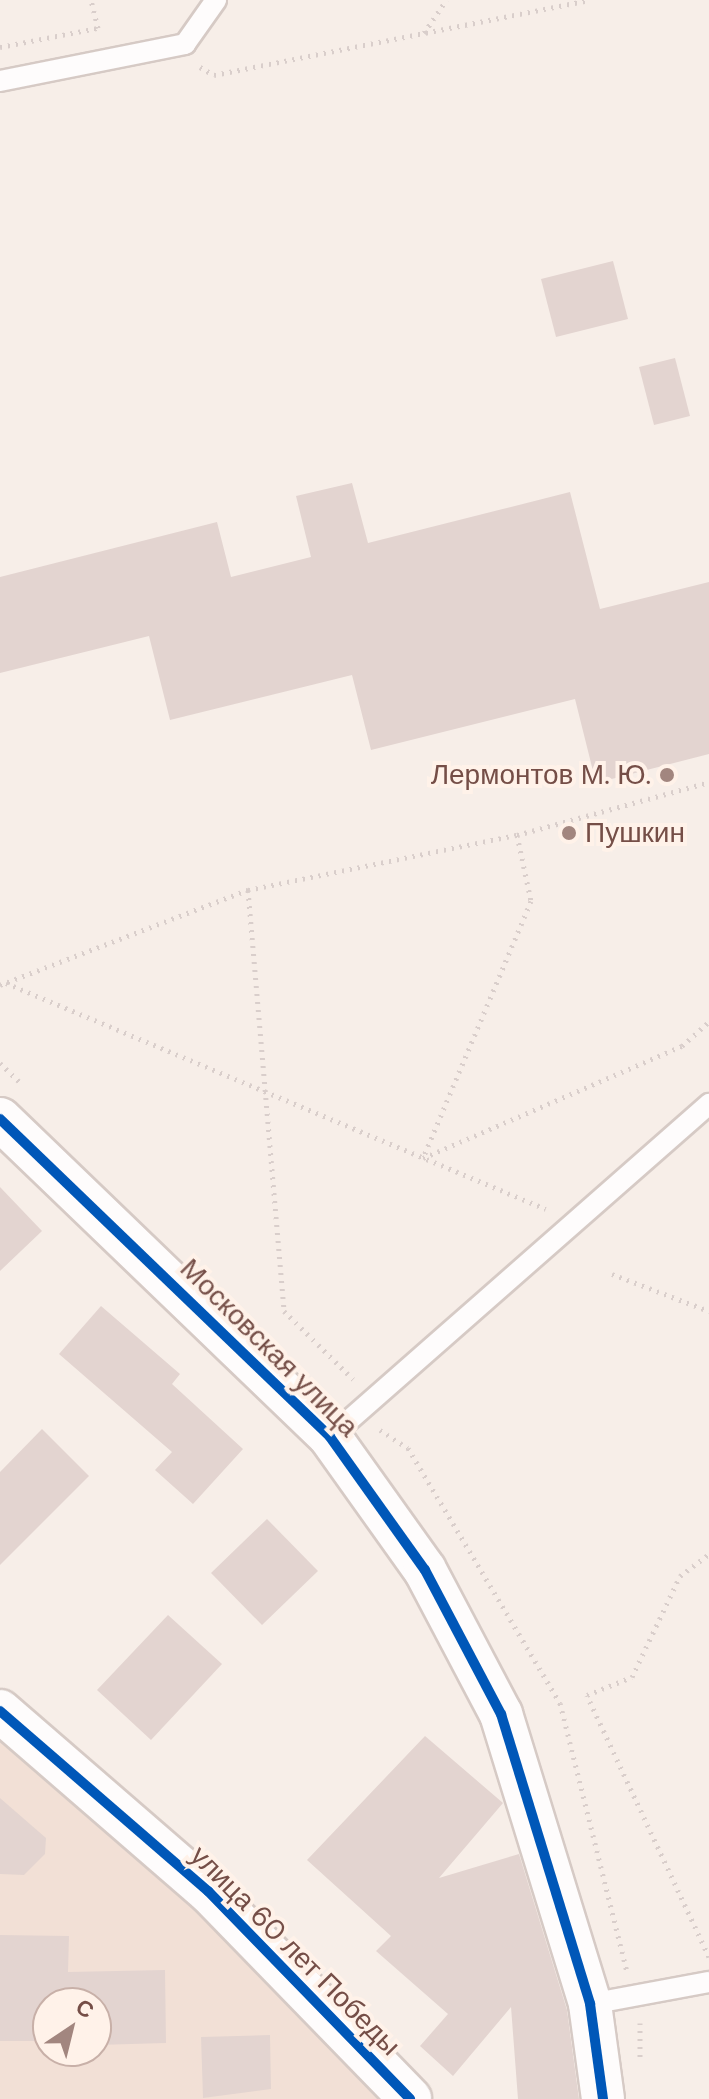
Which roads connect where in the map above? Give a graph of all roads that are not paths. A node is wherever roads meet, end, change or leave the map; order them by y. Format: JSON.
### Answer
{"nodes":[{"id":1,"x":216,"y":0,"type":"edge"},
{"id":2,"x":0,"y":81,"type":"edge"},
{"id":3,"x":709,"y":1104,"type":"edge"},
{"id":4,"x":0,"y":1119,"type":"edge"},
{"id":5,"x":330,"y":1437,"type":"junction"},
{"id":6,"x":0,"y":1711,"type":"edge"},
{"id":7,"x":709,"y":1982,"type":"edge"},
{"id":8,"x":590,"y":2004,"type":"junction"},
{"id":9,"x":410,"y":2099,"type":"edge"},
{"id":10,"x":603,"y":2099,"type":"edge"}],
"edges":[{"from":1,"to":2,"type":"lane"},
{"from":3,"to":5,"type":"lane"},
{"from":4,"to":5,"type":"street","name":"Московская улица"},
{"from":5,"to":8,"type":"street","name":"Московская улица"},
{"from":6,"to":9,"type":"street","name":"улица 60 лет Победы"},
{"from":7,"to":8,"type":"lane"},
{"from":8,"to":10,"type":"street","name":"Московская улица"}]}
